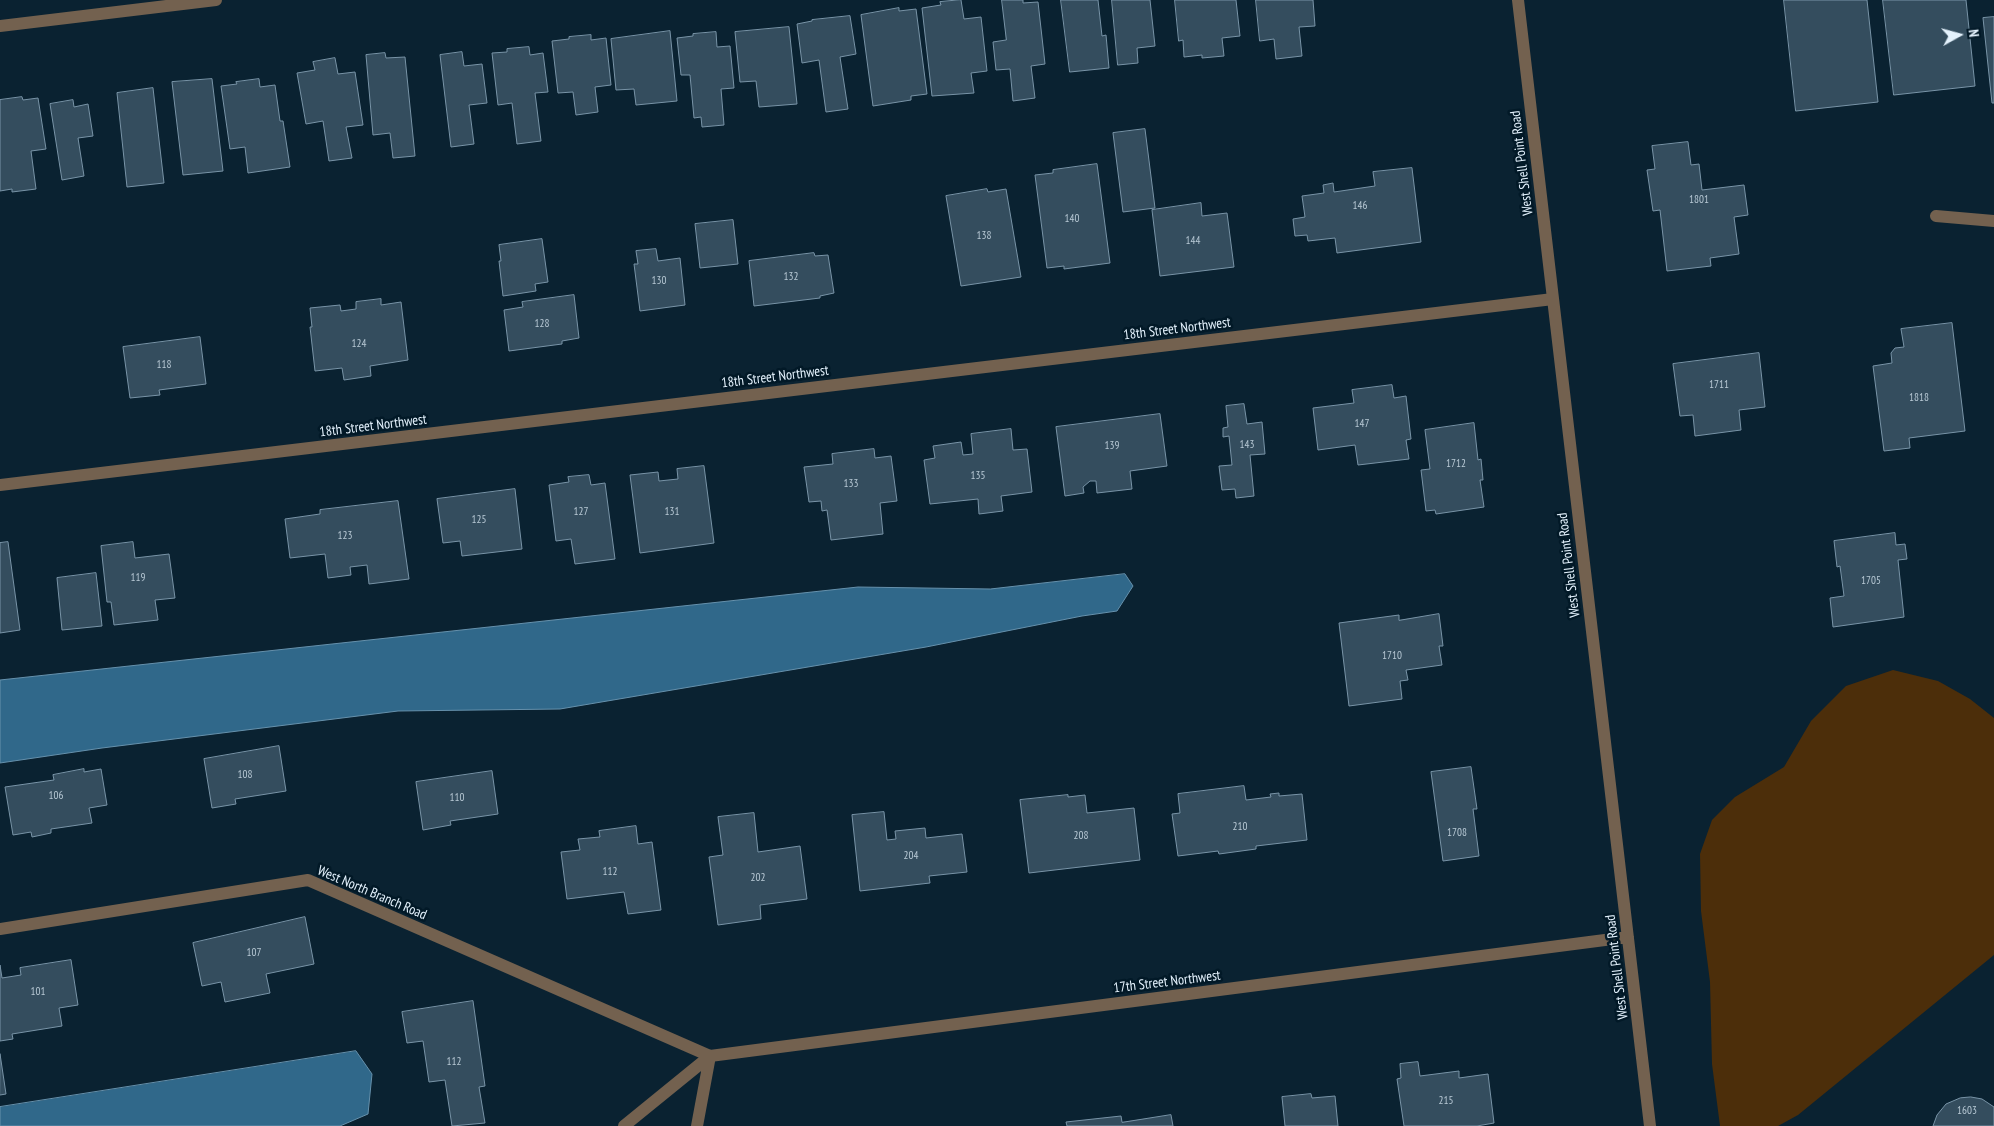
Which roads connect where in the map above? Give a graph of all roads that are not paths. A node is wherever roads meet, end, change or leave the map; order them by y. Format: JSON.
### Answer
{"nodes":[{"id":1,"x":216,"y":0,"type":"edge"},
{"id":2,"x":1518,"y":0,"type":"edge"},
{"id":3,"x":1,"y":23,"type":"edge"},
{"id":4,"x":1936,"y":216,"type":"dead end"},
{"id":5,"x":1994,"y":221,"type":"edge"},
{"id":6,"x":1553,"y":299,"type":"junction"},
{"id":7,"x":0,"y":485,"type":"edge"},
{"id":8,"x":0,"y":929,"type":"edge"},
{"id":9,"x":1628,"y":938,"type":"junction"},
{"id":10,"x":710,"y":1056,"type":"junction"},
{"id":11,"x":624,"y":1126,"type":"edge"},
{"id":12,"x":697,"y":1126,"type":"edge"},
{"id":13,"x":1650,"y":1126,"type":"edge"}],
"edges":[{"from":1,"to":3,"type":"street"},
{"from":2,"to":6,"type":"street","name":"West Shell Point Road"},
{"from":4,"to":5,"type":"street"},
{"from":6,"to":7,"type":"street","name":"18th Street Northwest"},
{"from":6,"to":9,"type":"street","name":"West Shell Point Road"},
{"from":8,"to":10,"type":"street","name":"West North Branch Road"},
{"from":9,"to":10,"type":"street","name":"17th Street Northwest"},
{"from":9,"to":13,"type":"street","name":"West Shell Point Road"},
{"from":10,"to":11,"type":"street"},
{"from":10,"to":12,"type":"street"}]}
